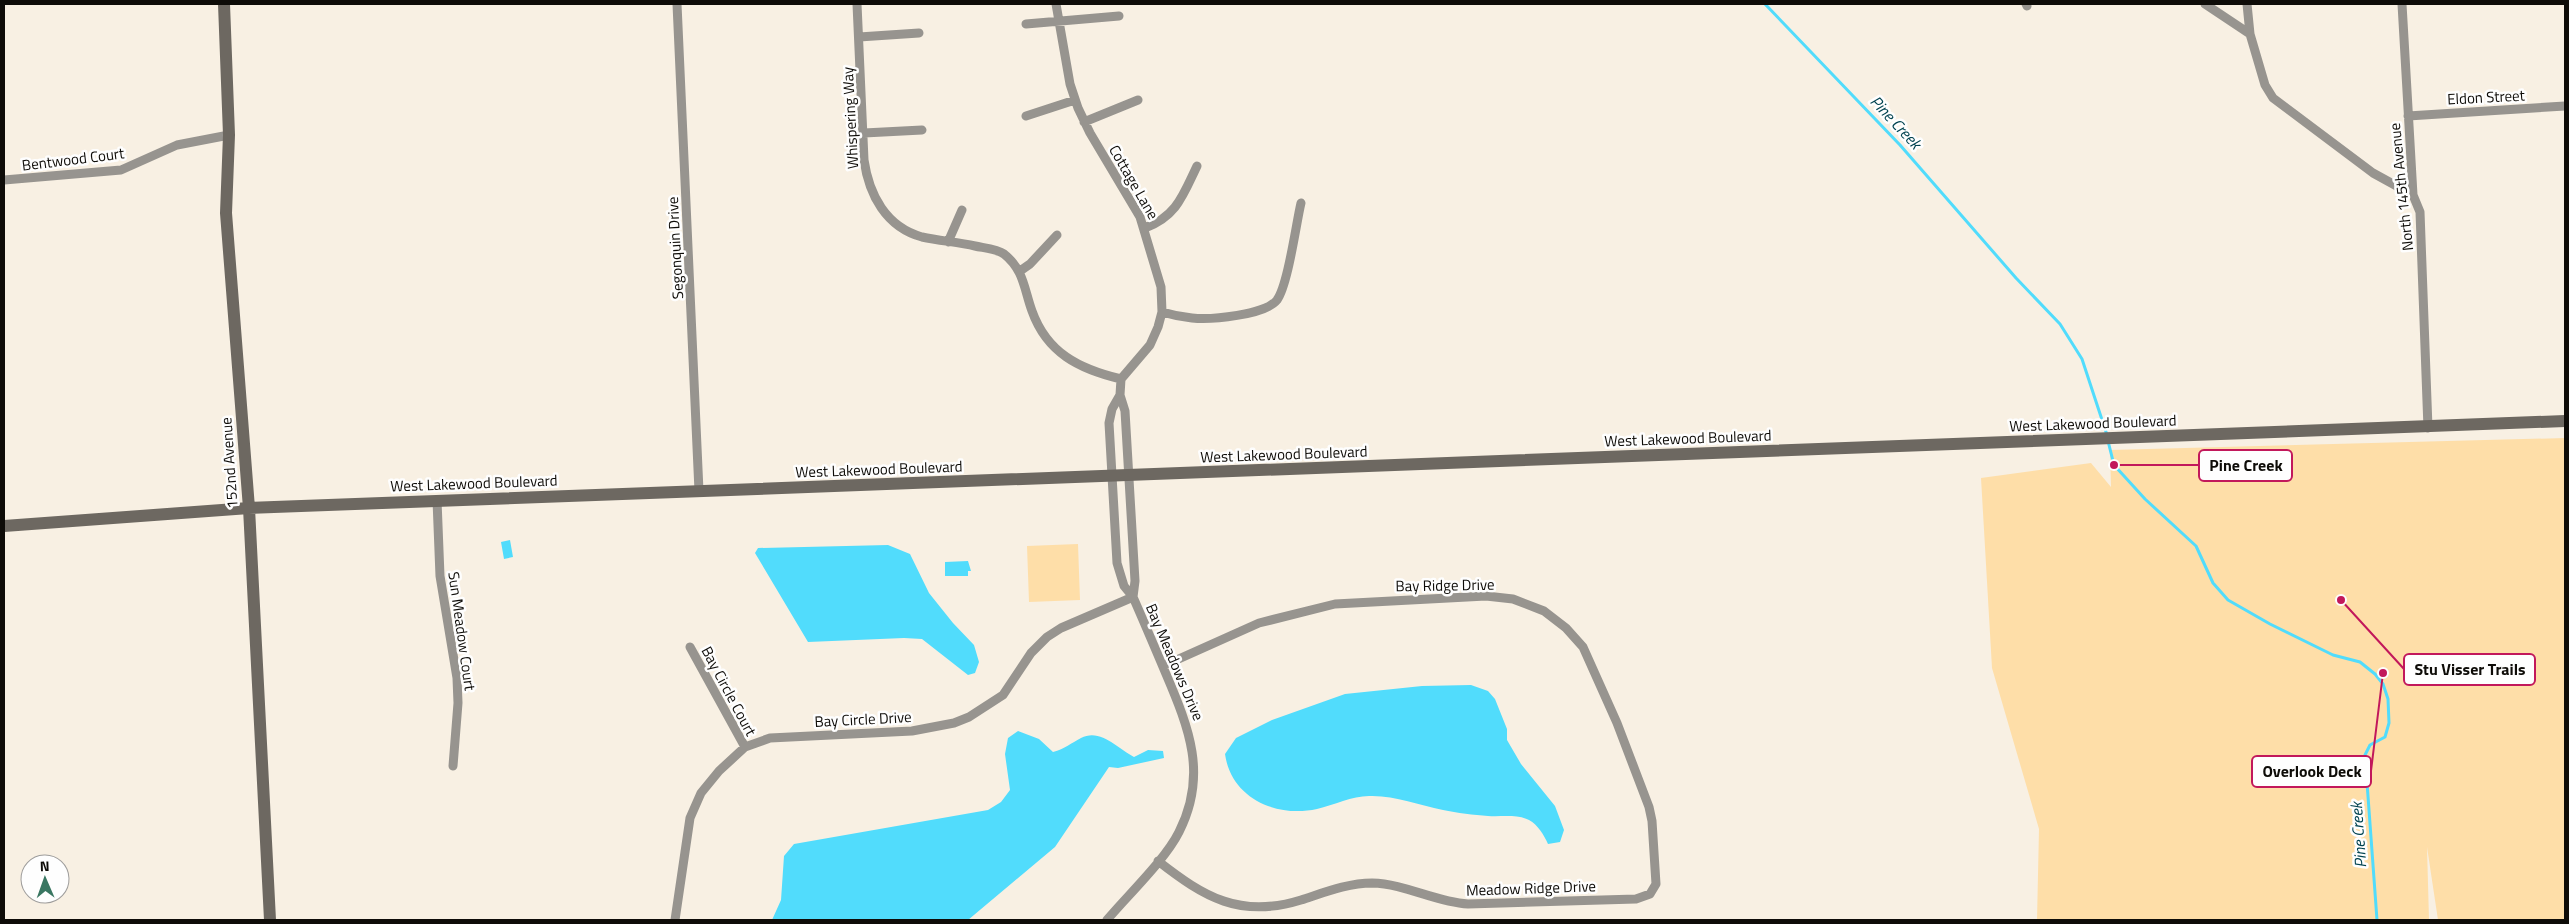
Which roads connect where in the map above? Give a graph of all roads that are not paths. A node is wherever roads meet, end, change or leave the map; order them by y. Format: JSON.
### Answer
{"nodes":[{"id":1,"x":224,"y":4,"type":"edge"},
{"id":2,"x":677,"y":4,"type":"edge"},
{"id":3,"x":857,"y":4,"type":"edge"},
{"id":4,"x":1056,"y":4,"type":"edge"},
{"id":5,"x":2206,"y":4,"type":"edge"},
{"id":6,"x":2247,"y":4,"type":"edge"},
{"id":7,"x":2402,"y":4,"type":"edge"},
{"id":8,"x":1119,"y":16,"type":"dead end"},
{"id":9,"x":1060,"y":22,"type":"junction"},
{"id":10,"x":1026,"y":24,"type":"dead end"},
{"id":11,"x":919,"y":33,"type":"dead end"},
{"id":12,"x":2250,"y":34,"type":"junction"},
{"id":13,"x":859,"y":37,"type":"junction"},
{"id":14,"x":1075,"y":100,"type":"junction"},
{"id":15,"x":1138,"y":100,"type":"dead end"},
{"id":16,"x":2565,"y":106,"type":"edge"},
{"id":17,"x":1026,"y":116,"type":"dead end"},
{"id":18,"x":2408,"y":116,"type":"junction"},
{"id":19,"x":1084,"y":122,"type":"junction"},
{"id":20,"x":922,"y":130,"type":"dead end"},
{"id":21,"x":864,"y":133,"type":"junction"},
{"id":22,"x":230,"y":136,"type":"junction"},
{"id":23,"x":1197,"y":166,"type":"dead end"},
{"id":24,"x":4,"y":180,"type":"edge"},
{"id":25,"x":2412,"y":195,"type":"junction"},
{"id":26,"x":1301,"y":203,"type":"dead end"},
{"id":27,"x":962,"y":210,"type":"dead end"},
{"id":28,"x":1145,"y":228,"type":"junction"},
{"id":29,"x":1057,"y":236,"type":"dead end"},
{"id":30,"x":948,"y":242,"type":"junction"},
{"id":31,"x":1020,"y":271,"type":"junction"},
{"id":32,"x":1162,"y":312,"type":"junction"},
{"id":33,"x":1121,"y":379,"type":"junction"},
{"id":34,"x":1120,"y":395,"type":"junction"},
{"id":35,"x":2565,"y":421,"type":"edge"},
{"id":36,"x":2428,"y":428,"type":"junction"},
{"id":37,"x":1112,"y":476,"type":"junction"},
{"id":38,"x":1128,"y":476,"type":"junction"},
{"id":39,"x":699,"y":492,"type":"junction"},
{"id":40,"x":437,"y":500,"type":"junction"},
{"id":41,"x":249,"y":508,"type":"junction"},
{"id":42,"x":4,"y":526,"type":"edge"},
{"id":43,"x":1133,"y":597,"type":"junction"},
{"id":44,"x":690,"y":647,"type":"dead end"},
{"id":45,"x":1163,"y":666,"type":"junction"},
{"id":46,"x":744,"y":747,"type":"junction"},
{"id":47,"x":453,"y":766,"type":"dead end"},
{"id":48,"x":1158,"y":861,"type":"junction"},
{"id":49,"x":1653,"y":892,"type":"joint"},
{"id":50,"x":270,"y":920,"type":"edge"},
{"id":51,"x":675,"y":920,"type":"edge"},
{"id":52,"x":1107,"y":920,"type":"edge"}],
"edges":[{"from":1,"to":22,"type":"street","name":"152nd Avenue"},
{"from":2,"to":39,"type":"street","name":"Segonquin Drive"},
{"from":3,"to":13,"type":"street","name":"Whispering Way"},
{"from":4,"to":9,"type":"street","name":"Cottage Lane"},
{"from":5,"to":12,"type":"street"},
{"from":6,"to":12,"type":"street"},
{"from":7,"to":18,"type":"street","name":"North 145th Avenue"},
{"from":8,"to":9,"type":"street"},
{"from":9,"to":10,"type":"street"},
{"from":9,"to":14,"type":"street","name":"Cottage Lane"},
{"from":11,"to":13,"type":"street"},
{"from":12,"to":25,"type":"street"},
{"from":13,"to":21,"type":"street","name":"Whispering Way"},
{"from":14,"to":17,"type":"street"},
{"from":14,"to":19,"type":"street","name":"Cottage Lane"},
{"from":15,"to":19,"type":"street"},
{"from":16,"to":18,"type":"street","name":"Eldon Street"},
{"from":18,"to":25,"type":"street","name":"North 145th Avenue"},
{"from":19,"to":28,"type":"street","name":"Cottage Lane"},
{"from":20,"to":21,"type":"street"},
{"from":21,"to":30,"type":"street","name":"Whispering Way"},
{"from":22,"to":24,"type":"street","name":"Bentwood Court"},
{"from":22,"to":41,"type":"street","name":"152nd Avenue"},
{"from":23,"to":28,"type":"street"},
{"from":25,"to":36,"type":"street","name":"North 145th Avenue"},
{"from":26,"to":32,"type":"street"},
{"from":27,"to":30,"type":"street"},
{"from":28,"to":32,"type":"street","name":"Cottage Lane"},
{"from":29,"to":31,"type":"street"},
{"from":30,"to":31,"type":"street","name":"Whispering Way"},
{"from":31,"to":33,"type":"street","name":"Whispering Way"},
{"from":32,"to":33,"type":"street","name":"Cottage Lane"},
{"from":33,"to":34,"type":"street"},
{"from":34,"to":37,"type":"street"},
{"from":34,"to":38,"type":"street"},
{"from":35,"to":36,"type":"street","name":"West Lakewood Boulevard"},
{"from":36,"to":38,"type":"street","name":"West Lakewood Boulevard"},
{"from":37,"to":38,"type":"street","name":"West Lakewood Boulevard"},
{"from":37,"to":39,"type":"street","name":"West Lakewood Boulevard"},
{"from":37,"to":43,"type":"street","name":"Bay Meadows Drive"},
{"from":38,"to":43,"type":"street","name":"Bay Meadows Drive"},
{"from":39,"to":40,"type":"street","name":"West Lakewood Boulevard"},
{"from":40,"to":41,"type":"street","name":"West Lakewood Boulevard"},
{"from":40,"to":47,"type":"street","name":"Sun Meadow Court"},
{"from":41,"to":42,"type":"street","name":"West Lakewood Boulevard"},
{"from":41,"to":50,"type":"street","name":"152nd Avenue"},
{"from":43,"to":45,"type":"street","name":"Bay Meadows Drive"},
{"from":43,"to":46,"type":"street","name":"Bay Circle Drive"},
{"from":44,"to":46,"type":"street","name":"Bay Circle Court"},
{"from":45,"to":48,"type":"street","name":"Bay Meadows Drive"},
{"from":45,"to":49,"type":"street","name":"Bay Ridge Drive"},
{"from":46,"to":51,"type":"street","name":"Bay Circle Drive"},
{"from":48,"to":49,"type":"street","name":"Meadow Ridge Drive"},
{"from":48,"to":52,"type":"street","name":"Bay Meadows Drive"}]}
